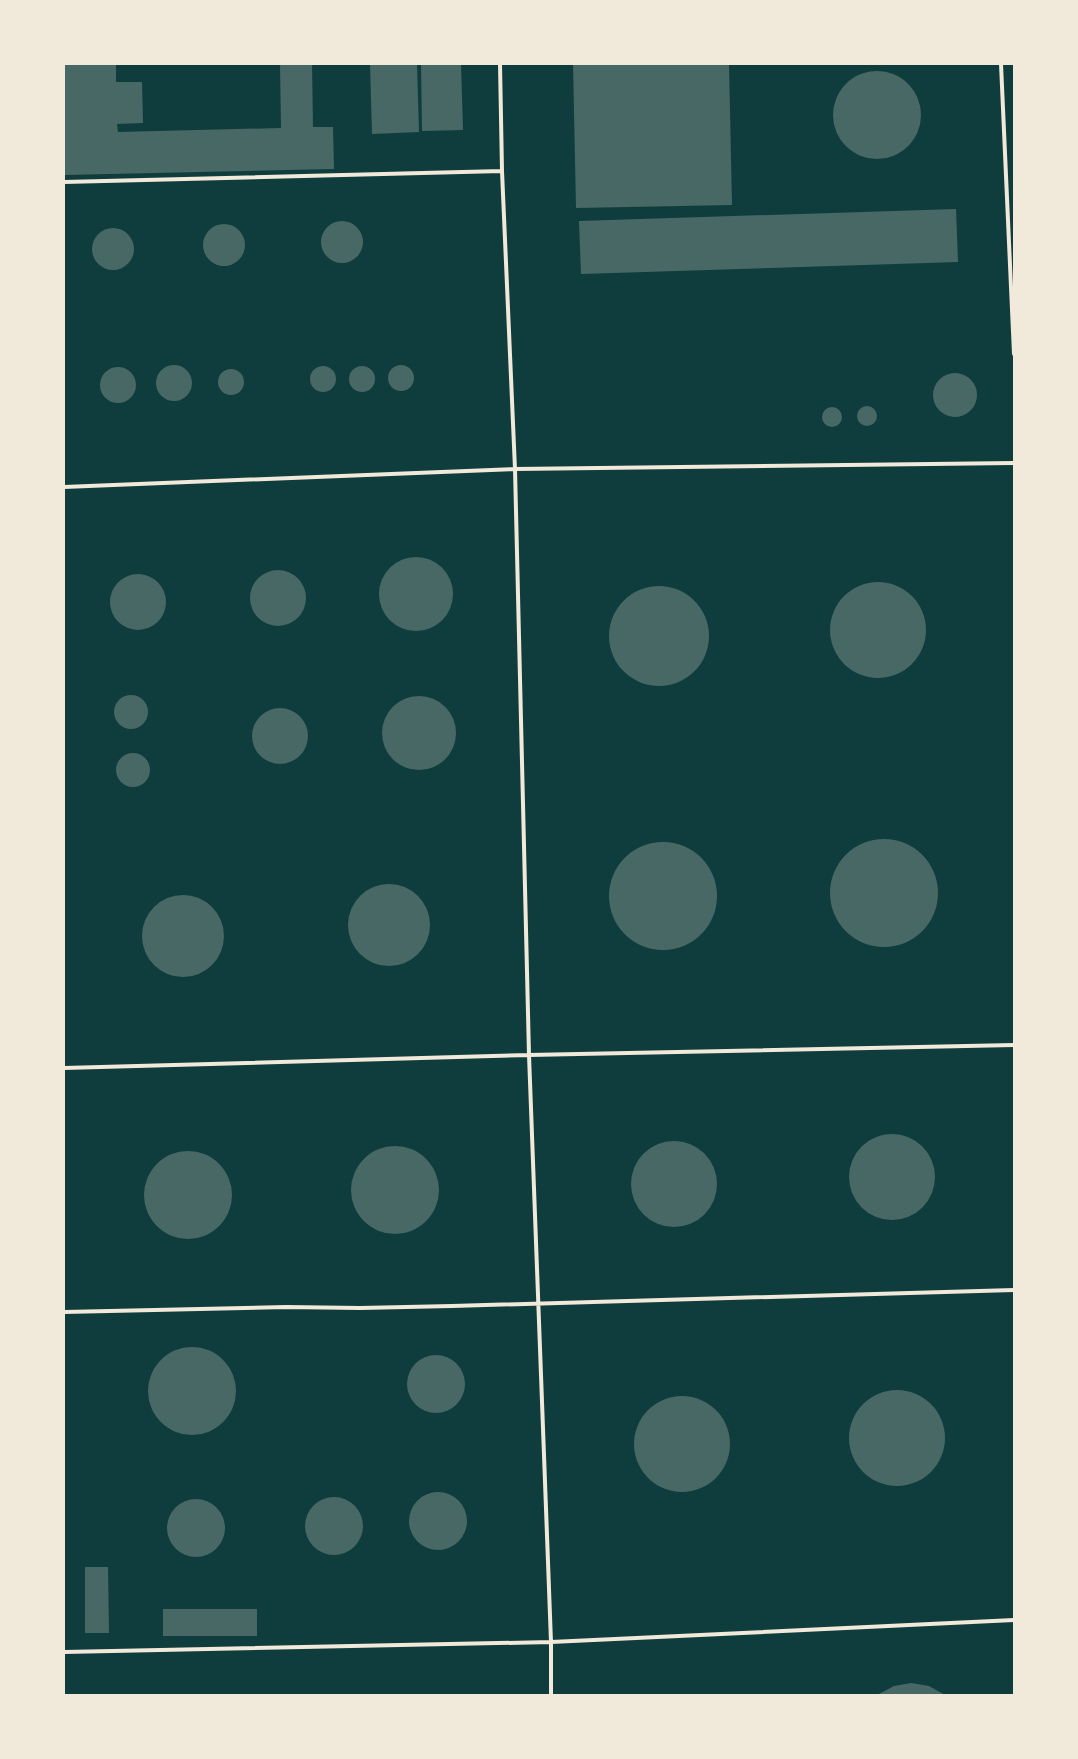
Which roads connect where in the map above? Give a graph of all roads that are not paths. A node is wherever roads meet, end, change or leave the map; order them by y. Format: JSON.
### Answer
{"nodes":[{"id":1,"x":500,"y":64,"type":"edge"},
{"id":2,"x":1001,"y":64,"type":"edge"},
{"id":3,"x":502,"y":171,"type":"junction"},
{"id":4,"x":64,"y":182,"type":"edge"},
{"id":5,"x":1014,"y":335,"type":"edge"},
{"id":6,"x":1014,"y":354,"type":"edge"},
{"id":7,"x":1014,"y":464,"type":"edge"},
{"id":8,"x":515,"y":469,"type":"junction"},
{"id":9,"x":64,"y":487,"type":"edge"},
{"id":10,"x":1014,"y":1045,"type":"edge"},
{"id":11,"x":529,"y":1055,"type":"junction"},
{"id":12,"x":64,"y":1068,"type":"edge"},
{"id":13,"x":1014,"y":1290,"type":"edge"},
{"id":14,"x":538,"y":1303,"type":"junction"},
{"id":15,"x":64,"y":1312,"type":"edge"},
{"id":16,"x":1014,"y":1620,"type":"edge"},
{"id":17,"x":551,"y":1642,"type":"junction"},
{"id":18,"x":64,"y":1652,"type":"edge"},
{"id":19,"x":551,"y":1695,"type":"edge"}],
"edges":[{"from":1,"to":3,"type":"lane"},
{"from":2,"to":5,"type":"lane"},
{"from":3,"to":4,"type":"lane"},
{"from":3,"to":8,"type":"lane"},
{"from":5,"to":6,"type":"lane"},
{"from":7,"to":8,"type":"lane"},
{"from":8,"to":9,"type":"lane"},
{"from":8,"to":11,"type":"lane"},
{"from":10,"to":11,"type":"lane"},
{"from":11,"to":12,"type":"lane"},
{"from":11,"to":14,"type":"lane"},
{"from":13,"to":14,"type":"lane"},
{"from":14,"to":15,"type":"lane"},
{"from":14,"to":17,"type":"lane"},
{"from":16,"to":17,"type":"lane"},
{"from":17,"to":18,"type":"lane"},
{"from":17,"to":19,"type":"lane"}]}
